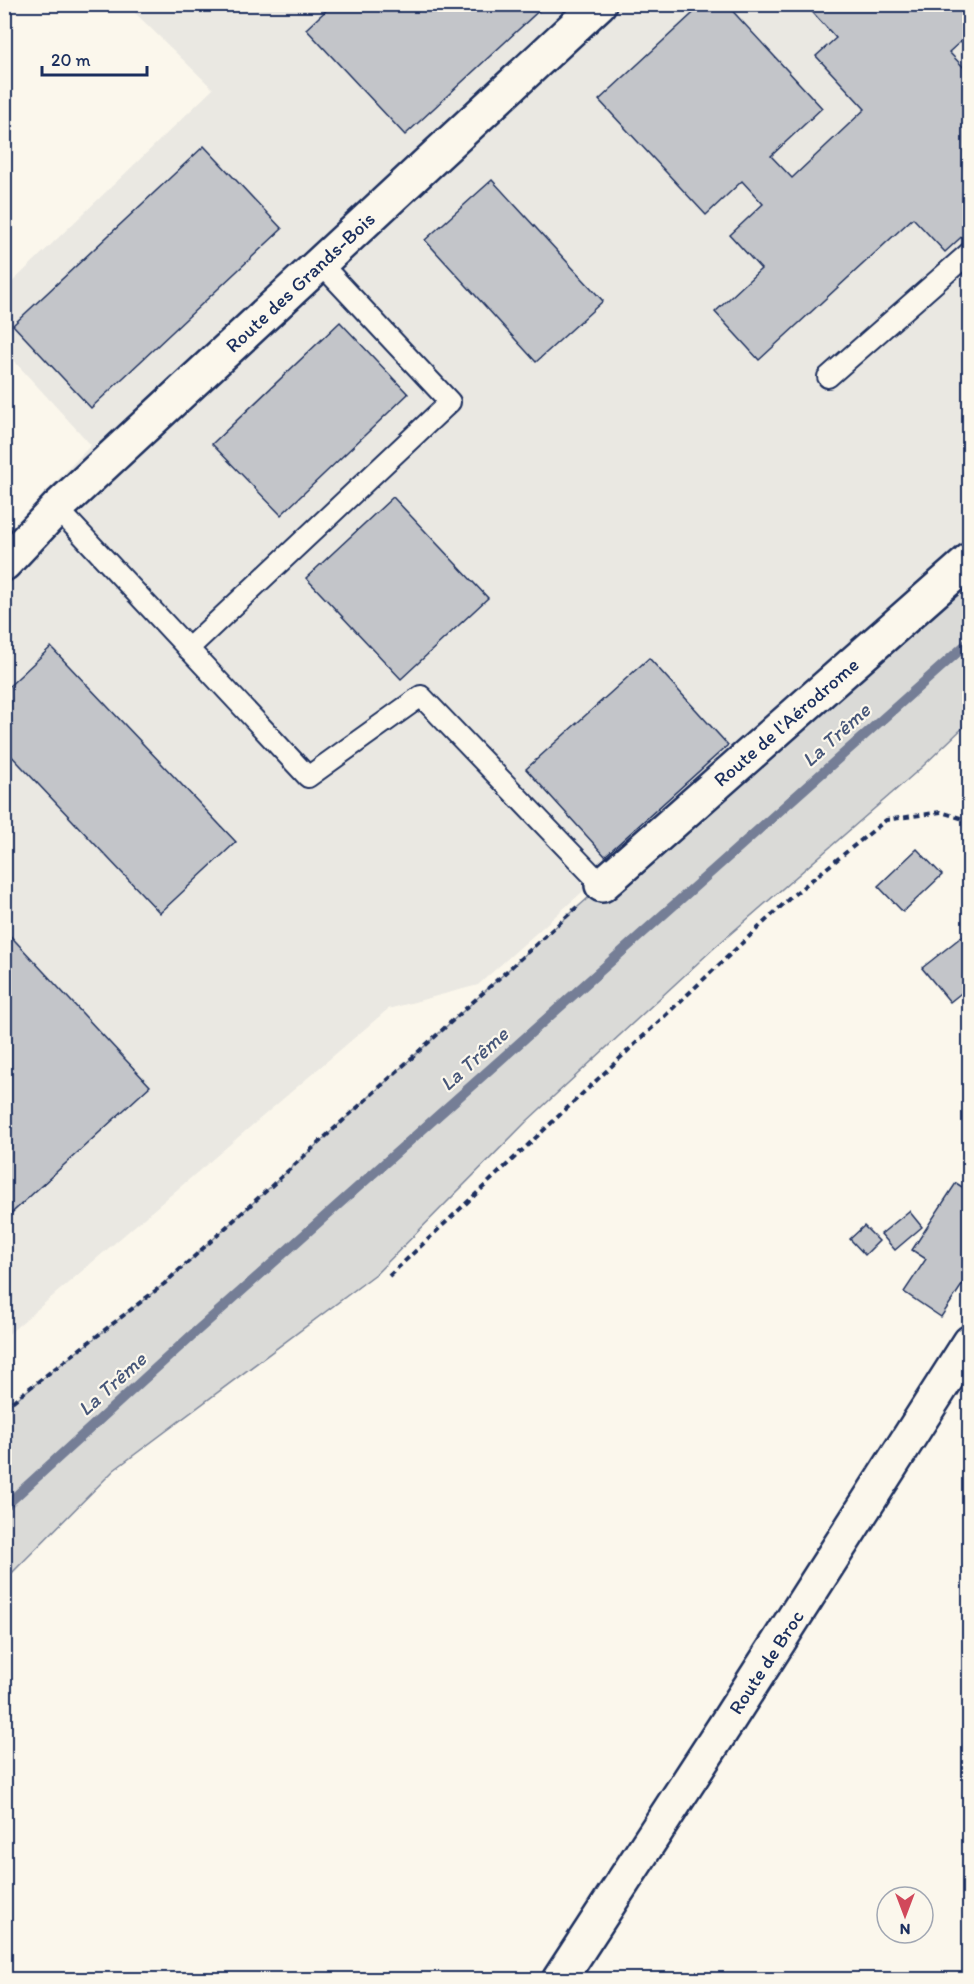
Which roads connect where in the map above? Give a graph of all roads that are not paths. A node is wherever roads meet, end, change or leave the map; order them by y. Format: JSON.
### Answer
{"nodes":[{"id":1,"x":599,"y":4,"type":"edge"},
{"id":2,"x":969,"y":252,"type":"edge"},
{"id":3,"x":321,"y":263,"type":"junction"},
{"id":4,"x":828,"y":377,"type":"dead end"},
{"id":5,"x":57,"y":508,"type":"junction"},
{"id":6,"x":969,"y":560,"type":"edge"},
{"id":7,"x":4,"y":564,"type":"edge"},
{"id":8,"x":188,"y":649,"type":"junction"},
{"id":9,"x":602,"y":885,"type":"joint"},
{"id":10,"x":969,"y":1342,"type":"edge"},
{"id":11,"x":559,"y":1980,"type":"edge"}],
"edges":[{"from":1,"to":3,"type":"street","name":"Route des Grands-Bois"},
{"from":2,"to":4,"type":"lane"},
{"from":3,"to":5,"type":"street","name":"Route des Grands-Bois"},
{"from":3,"to":8,"type":"lane"},
{"from":5,"to":7,"type":"street","name":"Route des Grands-Bois"},
{"from":5,"to":8,"type":"lane"},
{"from":6,"to":9,"type":"street","name":"Route de l'Aérodrome"},
{"from":8,"to":9,"type":"lane"},
{"from":10,"to":11,"type":"street","name":"Route de Broc"}]}
